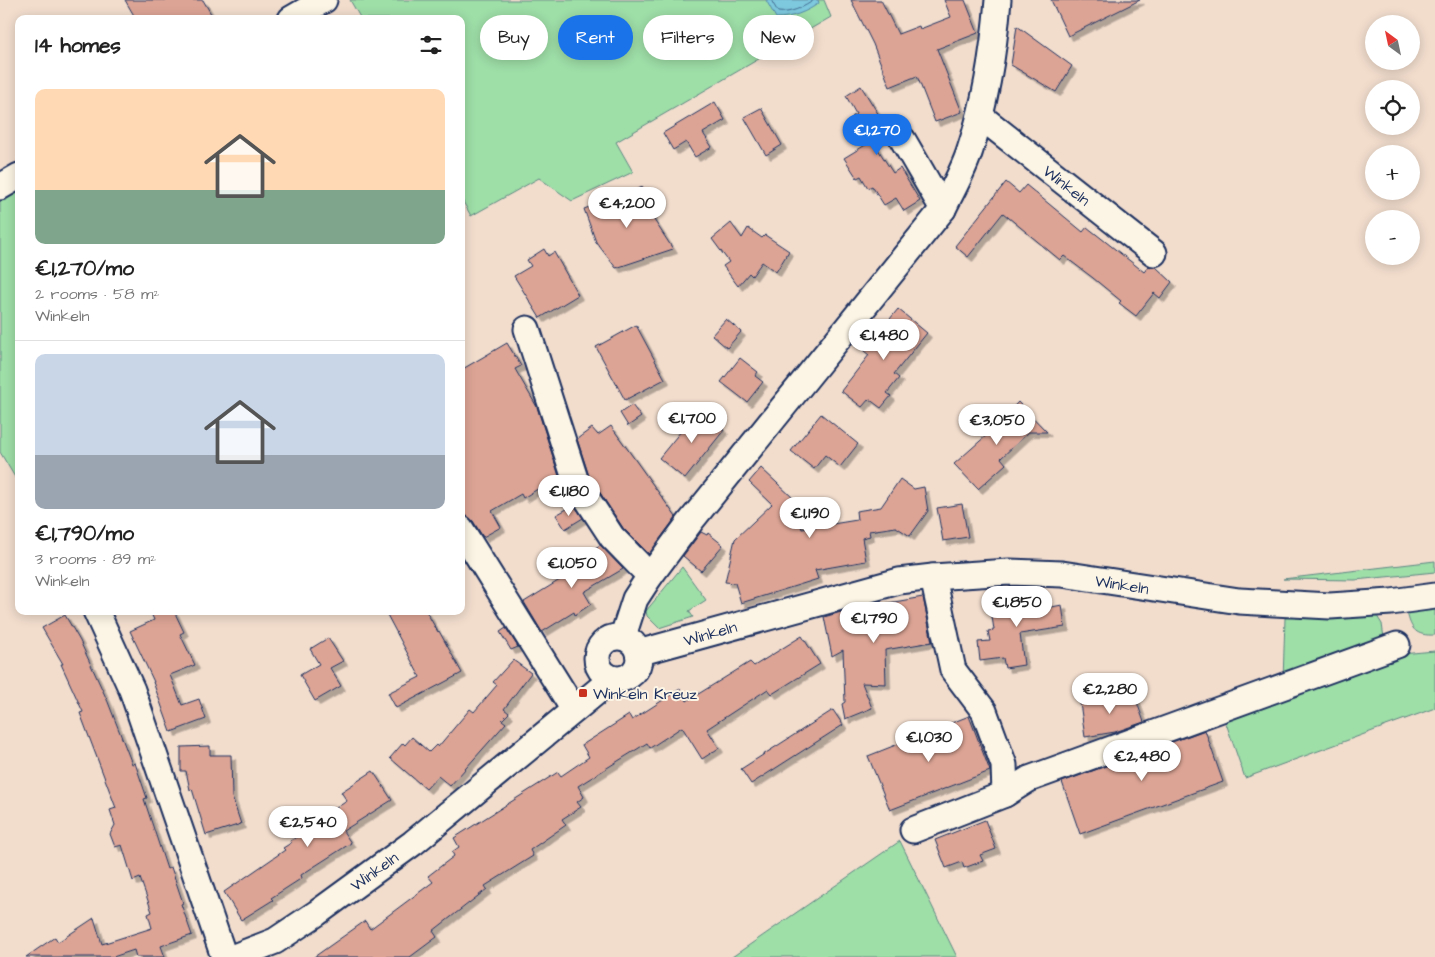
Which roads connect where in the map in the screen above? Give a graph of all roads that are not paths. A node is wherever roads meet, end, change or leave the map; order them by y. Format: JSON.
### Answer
{"nodes":[{"id":1,"x":324,"y":0,"type":"edge"},
{"id":2,"x":994,"y":7,"type":"edge"},
{"id":3,"x":298,"y":15,"type":"edge"},
{"id":4,"x":980,"y":116,"type":"junction"},
{"id":5,"x":903,"y":140,"type":"dead end"},
{"id":6,"x":15,"y":178,"type":"edge"},
{"id":7,"x":0,"y":187,"type":"edge"},
{"id":8,"x":943,"y":209,"type":"junction"},
{"id":9,"x":1154,"y":253,"type":"dead end"},
{"id":10,"x":526,"y":329,"type":"dead end"},
{"id":11,"x":465,"y":535,"type":"edge"},
{"id":12,"x":650,"y":576,"type":"junction"},
{"id":13,"x":933,"y":577,"type":"junction"},
{"id":14,"x":1435,"y":596,"type":"edge"},
{"id":15,"x":98,"y":615,"type":"edge"},
{"id":16,"x":631,"y":645,"type":"junction"},
{"id":17,"x":1397,"y":645,"type":"dead end"},
{"id":18,"x":612,"y":679,"type":"junction"},
{"id":19,"x":574,"y":710,"type":"junction"},
{"id":20,"x":1005,"y":794,"type":"junction"},
{"id":21,"x":913,"y":830,"type":"dead end"},
{"id":22,"x":224,"y":957,"type":"edge"},
{"id":23,"x":234,"y":957,"type":"edge"}],
"edges":[{"from":1,"to":3,"type":"street"},
{"from":2,"to":4,"type":"street","name":"Winkeln"},
{"from":4,"to":8,"type":"street","name":"Winkeln"},
{"from":4,"to":9,"type":"street","name":"Winkeln"},
{"from":5,"to":8,"type":"street"},
{"from":6,"to":7,"type":"street"},
{"from":8,"to":12,"type":"street","name":"Winkeln"},
{"from":10,"to":12,"type":"street"},
{"from":11,"to":19,"type":"street"},
{"from":12,"to":16,"type":"street","name":"Winkeln"},
{"from":13,"to":14,"type":"street","name":"Winkeln"},
{"from":13,"to":16,"type":"street","name":"Winkeln"},
{"from":13,"to":20,"type":"street"},
{"from":15,"to":22,"type":"street"},
{"from":16,"to":18,"type":"street","name":"Winkeln"},
{"from":16,"to":18,"type":"street","name":"Winkeln"},
{"from":17,"to":20,"type":"street"},
{"from":18,"to":19,"type":"street","name":"Winkeln"},
{"from":19,"to":23,"type":"street","name":"Winkeln"},
{"from":20,"to":21,"type":"street"}]}
